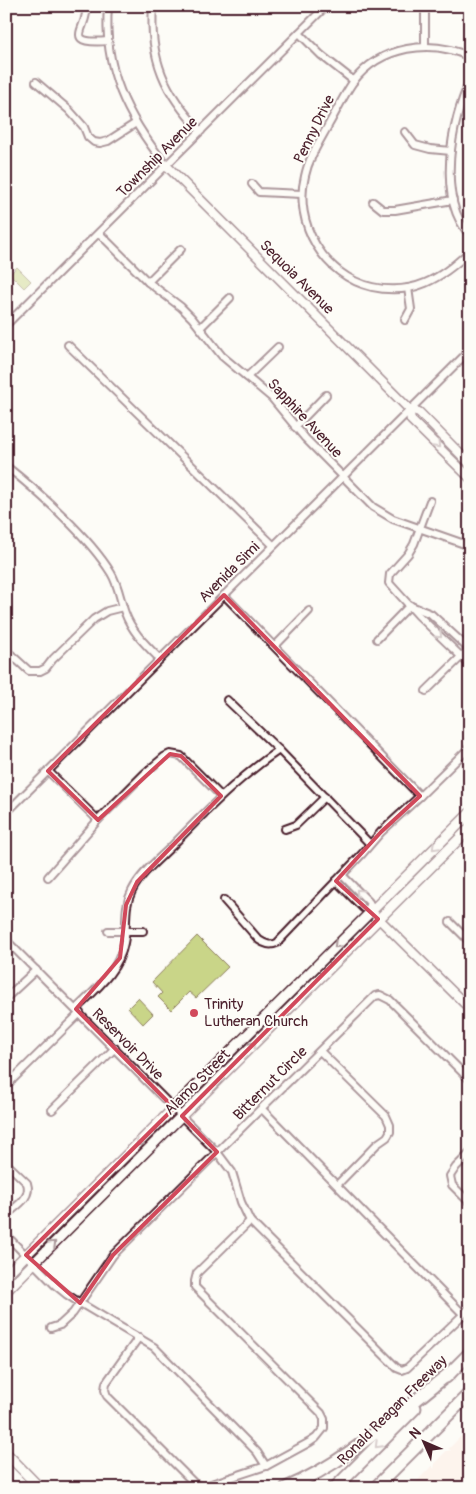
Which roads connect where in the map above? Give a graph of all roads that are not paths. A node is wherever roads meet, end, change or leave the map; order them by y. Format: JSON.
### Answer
{"nodes":[{"id":1,"x":86,"y":6,"type":"edge"},
{"id":2,"x":108,"y":6,"type":"edge"},
{"id":3,"x":153,"y":6,"type":"edge"},
{"id":4,"x":326,"y":6,"type":"edge"},
{"id":5,"x":425,"y":10,"type":"dead end"},
{"id":6,"x":299,"y":33,"type":"junction"},
{"id":7,"x":108,"y":41,"type":"junction"},
{"id":8,"x":425,"y":46,"type":"junction"},
{"id":9,"x":470,"y":57,"type":"edge"},
{"id":10,"x":354,"y":81,"type":"junction"},
{"id":11,"x":470,"y":81,"type":"edge"},
{"id":12,"x":36,"y":82,"type":"dead end"},
{"id":13,"x":136,"y":124,"type":"junction"},
{"id":14,"x":201,"y":131,"type":"junction"},
{"id":15,"x":405,"y":132,"type":"dead end"},
{"id":16,"x":451,"y":151,"type":"junction"},
{"id":17,"x":166,"y":165,"type":"junction"},
{"id":18,"x":252,"y":184,"type":"dead end"},
{"id":19,"x":302,"y":194,"type":"junction"},
{"id":20,"x":454,"y":200,"type":"junction"},
{"id":21,"x":373,"y":202,"type":"dead end"},
{"id":22,"x":99,"y":233,"type":"junction"},
{"id":23,"x":470,"y":235,"type":"edge"},
{"id":24,"x":181,"y":249,"type":"dead end"},
{"id":25,"x":470,"y":251,"type":"edge"},
{"id":26,"x":148,"y":282,"type":"junction"},
{"id":27,"x":408,"y":288,"type":"junction"},
{"id":28,"x":230,"y":298,"type":"dead end"},
{"id":29,"x":405,"y":320,"type":"dead end"},
{"id":30,"x":6,"y":325,"type":"edge"},
{"id":31,"x":200,"y":328,"type":"junction"},
{"id":32,"x":68,"y":345,"type":"dead end"},
{"id":33,"x":278,"y":347,"type":"dead end"},
{"id":34,"x":470,"y":350,"type":"edge"},
{"id":35,"x":247,"y":377,"type":"junction"},
{"id":36,"x":326,"y":396,"type":"dead end"},
{"id":37,"x":410,"y":409,"type":"junction"},
{"id":38,"x":295,"y":427,"type":"junction"},
{"id":39,"x":470,"y":464,"type":"edge"},
{"id":40,"x":6,"y":466,"type":"edge"},
{"id":41,"x":343,"y":477,"type":"junction"},
{"id":42,"x":470,"y":478,"type":"edge"},
{"id":43,"x":430,"y":501,"type":"dead end"},
{"id":44,"x":420,"y":528,"type":"junction"},
{"id":45,"x":273,"y":545,"type":"junction"},
{"id":46,"x":470,"y":546,"type":"edge"},
{"id":47,"x":224,"y":595,"type":"junction"},
{"id":48,"x":410,"y":605,"type":"junction"},
{"id":49,"x":123,"y":606,"type":"junction"},
{"id":50,"x":309,"y":611,"type":"dead end"},
{"id":51,"x":377,"y":639,"type":"dead end"},
{"id":52,"x":275,"y":646,"type":"junction"},
{"id":53,"x":469,"y":649,"type":"edge"},
{"id":54,"x":6,"y":650,"type":"edge"},
{"id":55,"x":461,"y":656,"type":"junction"},
{"id":56,"x":160,"y":659,"type":"junction"},
{"id":57,"x":470,"y":665,"type":"edge"},
{"id":58,"x":426,"y":691,"type":"dead end"},
{"id":59,"x":227,"y":700,"type":"dead end"},
{"id":60,"x":470,"y":748,"type":"edge"},
{"id":61,"x":279,"y":750,"type":"junction"},
{"id":62,"x":48,"y":771,"type":"junction"},
{"id":63,"x":221,"y":796,"type":"junction"},
{"id":64,"x":420,"y":796,"type":"junction"},
{"id":65,"x":325,"y":798,"type":"junction"},
{"id":66,"x":6,"y":813,"type":"edge"},
{"id":67,"x":470,"y":813,"type":"edge"},
{"id":68,"x":98,"y":820,"type":"junction"},
{"id":69,"x":470,"y":828,"type":"edge"},
{"id":70,"x":285,"y":829,"type":"dead end"},
{"id":71,"x":370,"y":844,"type":"junction"},
{"id":72,"x":342,"y":875,"type":"junction"},
{"id":73,"x":48,"y":877,"type":"dead end"},
{"id":74,"x":336,"y":881,"type":"junction"},
{"id":75,"x":224,"y":900,"type":"dead end"},
{"id":76,"x":371,"y":911,"type":"junction"},
{"id":77,"x":378,"y":919,"type":"junction"},
{"id":78,"x":450,"y":922,"type":"dead end"},
{"id":79,"x":108,"y":931,"type":"dead end"},
{"id":80,"x":144,"y":931,"type":"dead end"},
{"id":81,"x":125,"y":932,"type":"junction"},
{"id":82,"x":6,"y":940,"type":"edge"},
{"id":83,"x":470,"y":942,"type":"edge"},
{"id":84,"x":36,"y":970,"type":"junction"},
{"id":85,"x":6,"y":998,"type":"edge"},
{"id":86,"x":468,"y":1005,"type":"edge"},
{"id":87,"x":78,"y":1011,"type":"junction"},
{"id":88,"x":115,"y":1048,"type":"junction"},
{"id":89,"x":320,"y":1051,"type":"junction"},
{"id":90,"x":470,"y":1080,"type":"edge"},
{"id":91,"x":9,"y":1083,"type":"dead end"},
{"id":92,"x":174,"y":1108,"type":"junction"},
{"id":93,"x":262,"y":1109,"type":"junction"},
{"id":94,"x":52,"y":1110,"type":"dead end"},
{"id":95,"x":182,"y":1116,"type":"junction"},
{"id":96,"x":217,"y":1152,"type":"junction"},
{"id":97,"x":470,"y":1153,"type":"edge"},
{"id":98,"x":6,"y":1163,"type":"edge"},
{"id":99,"x":338,"y":1184,"type":"junction"},
{"id":100,"x":470,"y":1203,"type":"edge"},
{"id":101,"x":6,"y":1215,"type":"edge"},
{"id":102,"x":250,"y":1221,"type":"junction"},
{"id":103,"x":6,"y":1235,"type":"edge"},
{"id":104,"x":26,"y":1255,"type":"junction"},
{"id":105,"x":34,"y":1264,"type":"junction"},
{"id":106,"x":6,"y":1275,"type":"edge"},
{"id":107,"x":6,"y":1291,"type":"edge"},
{"id":108,"x":80,"y":1303,"type":"junction"},
{"id":109,"x":470,"y":1308,"type":"edge"},
{"id":110,"x":464,"y":1314,"type":"junction"},
{"id":111,"x":51,"y":1328,"type":"dead end"},
{"id":112,"x":139,"y":1336,"type":"junction"},
{"id":113,"x":470,"y":1353,"type":"edge"},
{"id":114,"x":450,"y":1373,"type":"junction"},
{"id":115,"x":470,"y":1393,"type":"edge"},
{"id":116,"x":434,"y":1429,"type":"junction"},
{"id":117,"x":6,"y":1453,"type":"edge"},
{"id":118,"x":266,"y":1466,"type":"junction"},
{"id":119,"x":20,"y":1467,"type":"junction"},
{"id":120,"x":8,"y":1475,"type":"edge"},
{"id":121,"x":26,"y":1488,"type":"edge"},
{"id":122,"x":40,"y":1488,"type":"edge"},
{"id":123,"x":286,"y":1488,"type":"edge"},
{"id":124,"x":335,"y":1488,"type":"edge"},
{"id":125,"x":375,"y":1488,"type":"edge"},
{"id":126,"x":386,"y":1488,"type":"edge"}],
"edges":[{"from":1,"to":7,"type":"street"},
{"from":2,"to":7,"type":"street"},
{"from":3,"to":14,"type":"street"},
{"from":4,"to":6,"type":"street","name":"Township Avenue"},
{"from":5,"to":8,"type":"street"},
{"from":6,"to":10,"type":"street"},
{"from":6,"to":14,"type":"street","name":"Township Avenue"},
{"from":7,"to":13,"type":"street"},
{"from":8,"to":9,"type":"street"},
{"from":8,"to":10,"type":"street","name":"Penny Drive"},
{"from":10,"to":19,"type":"street","name":"Penny Drive"},
{"from":11,"to":16,"type":"street"},
{"from":12,"to":13,"type":"street"},
{"from":13,"to":17,"type":"street"},
{"from":14,"to":17,"type":"street","name":"Township Avenue"},
{"from":15,"to":16,"type":"street"},
{"from":16,"to":20,"type":"street"},
{"from":17,"to":22,"type":"street","name":"Township Avenue"},
{"from":17,"to":37,"type":"street","name":"Sequoia Avenue"},
{"from":18,"to":19,"type":"street"},
{"from":19,"to":27,"type":"street","name":"Penny Drive"},
{"from":20,"to":21,"type":"street"},
{"from":20,"to":23,"type":"street"},
{"from":22,"to":26,"type":"street","name":"Sapphire Avenue"},
{"from":22,"to":30,"type":"street","name":"Township Avenue"},
{"from":24,"to":26,"type":"street"},
{"from":25,"to":27,"type":"street","name":"Penny Drive"},
{"from":26,"to":31,"type":"street","name":"Sapphire Avenue"},
{"from":27,"to":29,"type":"street"},
{"from":28,"to":31,"type":"street"},
{"from":31,"to":35,"type":"street","name":"Sapphire Avenue"},
{"from":32,"to":45,"type":"street"},
{"from":33,"to":35,"type":"street"},
{"from":34,"to":37,"type":"street","name":"Avenida Simi"},
{"from":35,"to":38,"type":"street","name":"Sapphire Avenue"},
{"from":36,"to":38,"type":"street"},
{"from":37,"to":39,"type":"street","name":"Sequoia Avenue"},
{"from":37,"to":41,"type":"street","name":"Avenida Simi"},
{"from":37,"to":42,"type":"street","name":"Sequoia Avenue","one_way":true},
{"from":38,"to":41,"type":"street","name":"Sapphire Avenue"},
{"from":40,"to":49,"type":"street"},
{"from":41,"to":44,"type":"street","name":"Sapphire Avenue"},
{"from":41,"to":45,"type":"street","name":"Avenida Simi"},
{"from":43,"to":44,"type":"street"},
{"from":44,"to":46,"type":"street","name":"Sapphire Avenue"},
{"from":44,"to":48,"type":"street"},
{"from":45,"to":47,"type":"street","name":"Avenida Simi"},
{"from":47,"to":52,"type":"street"},
{"from":47,"to":56,"type":"street","name":"Avenida Simi"},
{"from":48,"to":51,"type":"street"},
{"from":48,"to":53,"type":"street"},
{"from":48,"to":55,"type":"street","one_way":true},
{"from":49,"to":54,"type":"street"},
{"from":49,"to":56,"type":"street"},
{"from":50,"to":52,"type":"street"},
{"from":52,"to":64,"type":"street"},
{"from":53,"to":55,"type":"street"},
{"from":55,"to":57,"type":"street"},
{"from":55,"to":58,"type":"street"},
{"from":56,"to":62,"type":"street","name":"Avenida Simi"},
{"from":59,"to":61,"type":"street"},
{"from":60,"to":64,"type":"street"},
{"from":61,"to":63,"type":"street"},
{"from":61,"to":65,"type":"street"},
{"from":62,"to":66,"type":"street","name":"Avenida Simi"},
{"from":62,"to":68,"type":"street"},
{"from":63,"to":68,"type":"street"},
{"from":63,"to":81,"type":"street"},
{"from":64,"to":71,"type":"street"},
{"from":65,"to":70,"type":"street"},
{"from":65,"to":71,"type":"street"},
{"from":67,"to":76,"type":"main road","name":"Alamo Street","one_way":true},
{"from":68,"to":73,"type":"street"},
{"from":69,"to":77,"type":"main road","name":"Alamo Street"},
{"from":71,"to":72,"type":"street"},
{"from":72,"to":74,"type":"street"},
{"from":76,"to":72,"type":"street","one_way":true},
{"from":74,"to":75,"type":"street"},
{"from":74,"to":76,"type":"street"},
{"from":76,"to":77,"type":"street"},
{"from":76,"to":92,"type":"main road","name":"Alamo Street","one_way":true},
{"from":77,"to":86,"type":"street"},
{"from":95,"to":77,"type":"main road","name":"Alamo Street","one_way":true},
{"from":78,"to":83,"type":"street"},
{"from":79,"to":81,"type":"street"},
{"from":80,"to":81,"type":"street"},
{"from":81,"to":87,"type":"street"},
{"from":82,"to":84,"type":"street","name":"Reservoir Drive"},
{"from":84,"to":85,"type":"street"},
{"from":84,"to":87,"type":"street","name":"Reservoir Drive"},
{"from":87,"to":88,"type":"street","name":"Reservoir Drive"},
{"from":87,"to":91,"type":"street"},
{"from":88,"to":92,"type":"street","name":"Reservoir Drive"},
{"from":88,"to":94,"type":"street"},
{"from":89,"to":90,"type":"street","name":"Bitternut Circle"},
{"from":89,"to":93,"type":"street","name":"Bitternut Circle"},
{"from":89,"to":99,"type":"street"},
{"from":92,"to":95,"type":"street","name":"Reservoir Drive"},
{"from":92,"to":104,"type":"main road","name":"Alamo Street","one_way":true},
{"from":93,"to":96,"type":"street","name":"Bitternut Circle"},
{"from":93,"to":99,"type":"street"},
{"from":95,"to":96,"type":"street","name":"Reservoir Drive"},
{"from":105,"to":95,"type":"main road","name":"Alamo Street","one_way":true},
{"from":96,"to":102,"type":"street","name":"Reservoir Drive"},
{"from":96,"to":108,"type":"street","name":"Bitternut Circle"},
{"from":97,"to":100,"type":"street"},
{"from":98,"to":101,"type":"street"},
{"from":99,"to":110,"type":"street"},
{"from":102,"to":110,"type":"street","name":"Reservoir Drive"},
{"from":102,"to":118,"type":"street"},
{"from":103,"to":104,"type":"street"},
{"from":104,"to":105,"type":"street"},
{"from":104,"to":106,"type":"main road","name":"Alamo Street"},
{"from":105,"to":107,"type":"main road","name":"Alamo Street"},
{"from":105,"to":108,"type":"street"},
{"from":108,"to":111,"type":"street","name":"Bitternut Circle"},
{"from":108,"to":112,"type":"street"},
{"from":109,"to":110,"type":"street"},
{"from":112,"to":118,"type":"street"},
{"from":112,"to":118,"type":"street"},
{"from":113,"to":114,"type":"highway","name":"Ronald Reagan Freeway"},
{"from":114,"to":123,"type":"highway"},
{"from":114,"to":124,"type":"highway","name":"Ronald Reagan Freeway","one_way":true},
{"from":115,"to":116,"type":"highway"},
{"from":116,"to":125,"type":"highway"},
{"from":116,"to":126,"type":"highway"},
{"from":117,"to":119,"type":"main road"},
{"from":119,"to":120,"type":"street"},
{"from":119,"to":122,"type":"main road"},
{"from":120,"to":121,"type":"main road"}]}
